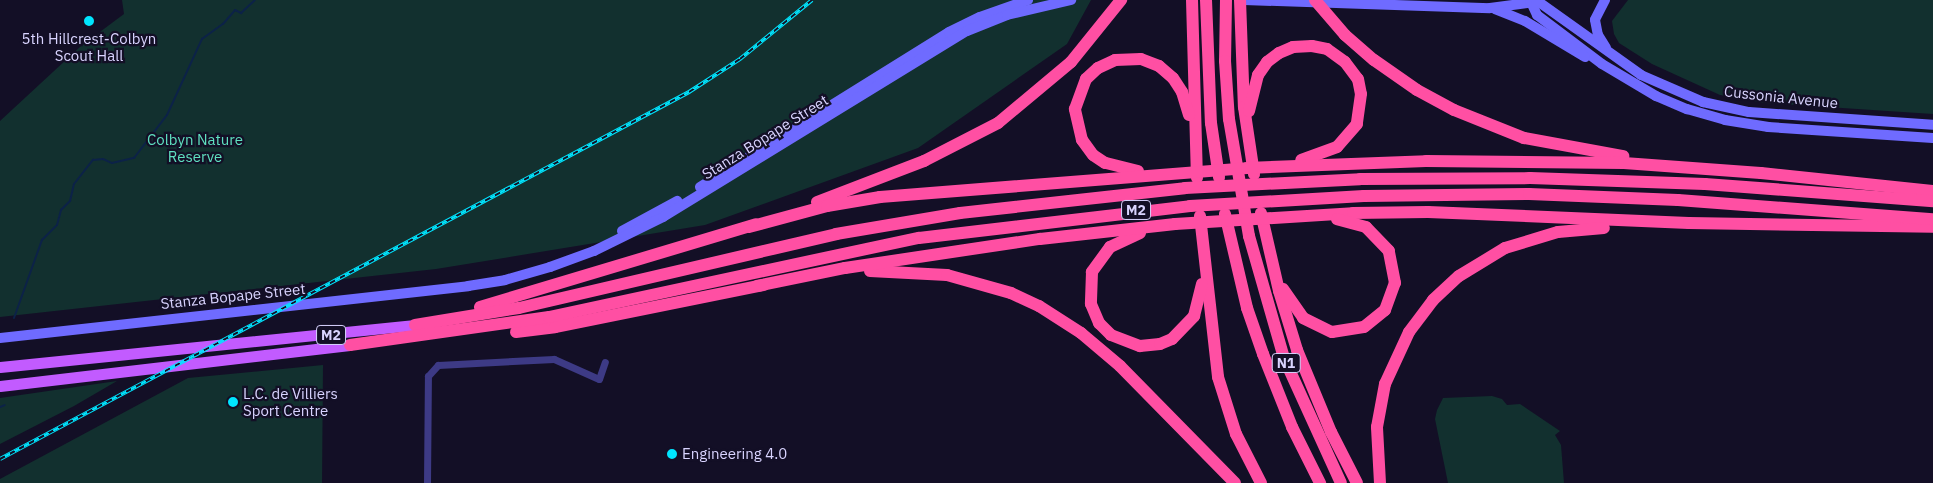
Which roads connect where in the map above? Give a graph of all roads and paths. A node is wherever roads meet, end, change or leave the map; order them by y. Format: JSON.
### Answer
{"nodes":[{"id":1,"x":1028,"y":0,"type":"edge"},
{"id":2,"x":1070,"y":0,"type":"edge"},
{"id":3,"x":1121,"y":0,"type":"edge"},
{"id":4,"x":1192,"y":0,"type":"edge"},
{"id":5,"x":1206,"y":0,"type":"edge"},
{"id":6,"x":1226,"y":0,"type":"edge"},
{"id":7,"x":1240,"y":0,"type":"edge"},
{"id":8,"x":1244,"y":0,"type":"edge"},
{"id":9,"x":1315,"y":0,"type":"edge"},
{"id":10,"x":1605,"y":0,"type":"edge"},
{"id":11,"x":1535,"y":1,"type":"edge"},
{"id":12,"x":1490,"y":8,"type":"junction"},
{"id":13,"x":1613,"y":56,"type":"junction"},
{"id":14,"x":1602,"y":64,"type":"junction"},
{"id":15,"x":1933,"y":125,"type":"edge"},
{"id":16,"x":1933,"y":138,"type":"edge"},
{"id":17,"x":1249,"y":142,"type":"junction"},
{"id":18,"x":1194,"y":145,"type":"junction"},
{"id":19,"x":1247,"y":168,"type":"junction"},
{"id":20,"x":1195,"y":171,"type":"junction"},
{"id":21,"x":1761,"y":173,"type":"junction"},
{"id":22,"x":1933,"y":192,"type":"edge"},
{"id":23,"x":1933,"y":201,"type":"edge"},
{"id":24,"x":1261,"y":219,"type":"junction"},
{"id":25,"x":1933,"y":219,"type":"edge"},
{"id":26,"x":1209,"y":222,"type":"junction"},
{"id":27,"x":1689,"y":223,"type":"junction"},
{"id":28,"x":749,"y":227,"type":"junction"},
{"id":29,"x":1933,"y":227,"type":"edge"},
{"id":30,"x":1268,"y":242,"type":"junction"},
{"id":31,"x":1202,"y":243,"type":"junction"},
{"id":32,"x":468,"y":286,"type":"junction"},
{"id":33,"x":757,"y":286,"type":"junction"},
{"id":34,"x":415,"y":325,"type":"junction"},
{"id":35,"x":0,"y":338,"type":"edge"},
{"id":36,"x":350,"y":345,"type":"junction"},
{"id":37,"x":605,"y":362,"type":"dead end"},
{"id":38,"x":0,"y":367,"type":"edge"},
{"id":39,"x":0,"y":386,"type":"edge"},
{"id":40,"x":427,"y":483,"type":"edge"},
{"id":41,"x":1236,"y":483,"type":"edge"},
{"id":42,"x":1261,"y":483,"type":"edge"},
{"id":43,"x":1320,"y":483,"type":"edge"},
{"id":44,"x":1341,"y":483,"type":"edge"},
{"id":45,"x":1357,"y":483,"type":"edge"},
{"id":46,"x":1380,"y":483,"type":"edge"}],
"edges":[{"from":1,"to":32,"type":"main road","name":"Stanza Bopape Street"},
{"from":2,"to":32,"type":"main road","name":"Stanza Bopape Street"},
{"from":3,"to":28,"type":"highway"},
{"from":4,"to":18,"type":"highway"},
{"from":5,"to":43,"type":"highway","number":"N1"},
{"from":6,"to":44,"type":"highway","number":"N1"},
{"from":7,"to":17,"type":"highway"},
{"from":8,"to":12,"type":"main road"},
{"from":9,"to":21,"type":"highway"},
{"from":10,"to":13,"type":"main road"},
{"from":11,"to":12,"type":"main road"},
{"from":11,"to":13,"type":"main road","name":"Cussonia Avenue"},
{"from":11,"to":14,"type":"main road"},
{"from":12,"to":14,"type":"main road"},
{"from":13,"to":15,"type":"main road","name":"Cussonia Avenue"},
{"from":14,"to":16,"type":"main road","name":"Cussonia Avenue"},
{"from":17,"to":19,"type":"highway"},
{"from":17,"to":30,"type":"highway"},
{"from":18,"to":20,"type":"highway"},
{"from":18,"to":31,"type":"highway"},
{"from":19,"to":20,"type":"highway"},
{"from":19,"to":21,"type":"highway"},
{"from":20,"to":28,"type":"highway"},
{"from":21,"to":22,"type":"highway"},
{"from":23,"to":34,"type":"highway","number":"M2"},
{"from":24,"to":26,"type":"highway"},
{"from":24,"to":27,"type":"highway"},
{"from":24,"to":30,"type":"highway"},
{"from":25,"to":36,"type":"highway","number":"M2"},
{"from":26,"to":31,"type":"highway"},
{"from":26,"to":33,"type":"highway"},
{"from":27,"to":29,"type":"highway"},
{"from":27,"to":46,"type":"highway"},
{"from":28,"to":34,"type":"highway"},
{"from":30,"to":45,"type":"highway"},
{"from":31,"to":42,"type":"highway"},
{"from":32,"to":35,"type":"main road","name":"Stanza Bopape Street"},
{"from":33,"to":36,"type":"highway"},
{"from":33,"to":41,"type":"highway"},
{"from":34,"to":38,"type":"main road","number":"M2"},
{"from":36,"to":39,"type":"main road","number":"M2"},
{"from":37,"to":40,"type":"street"}]}
